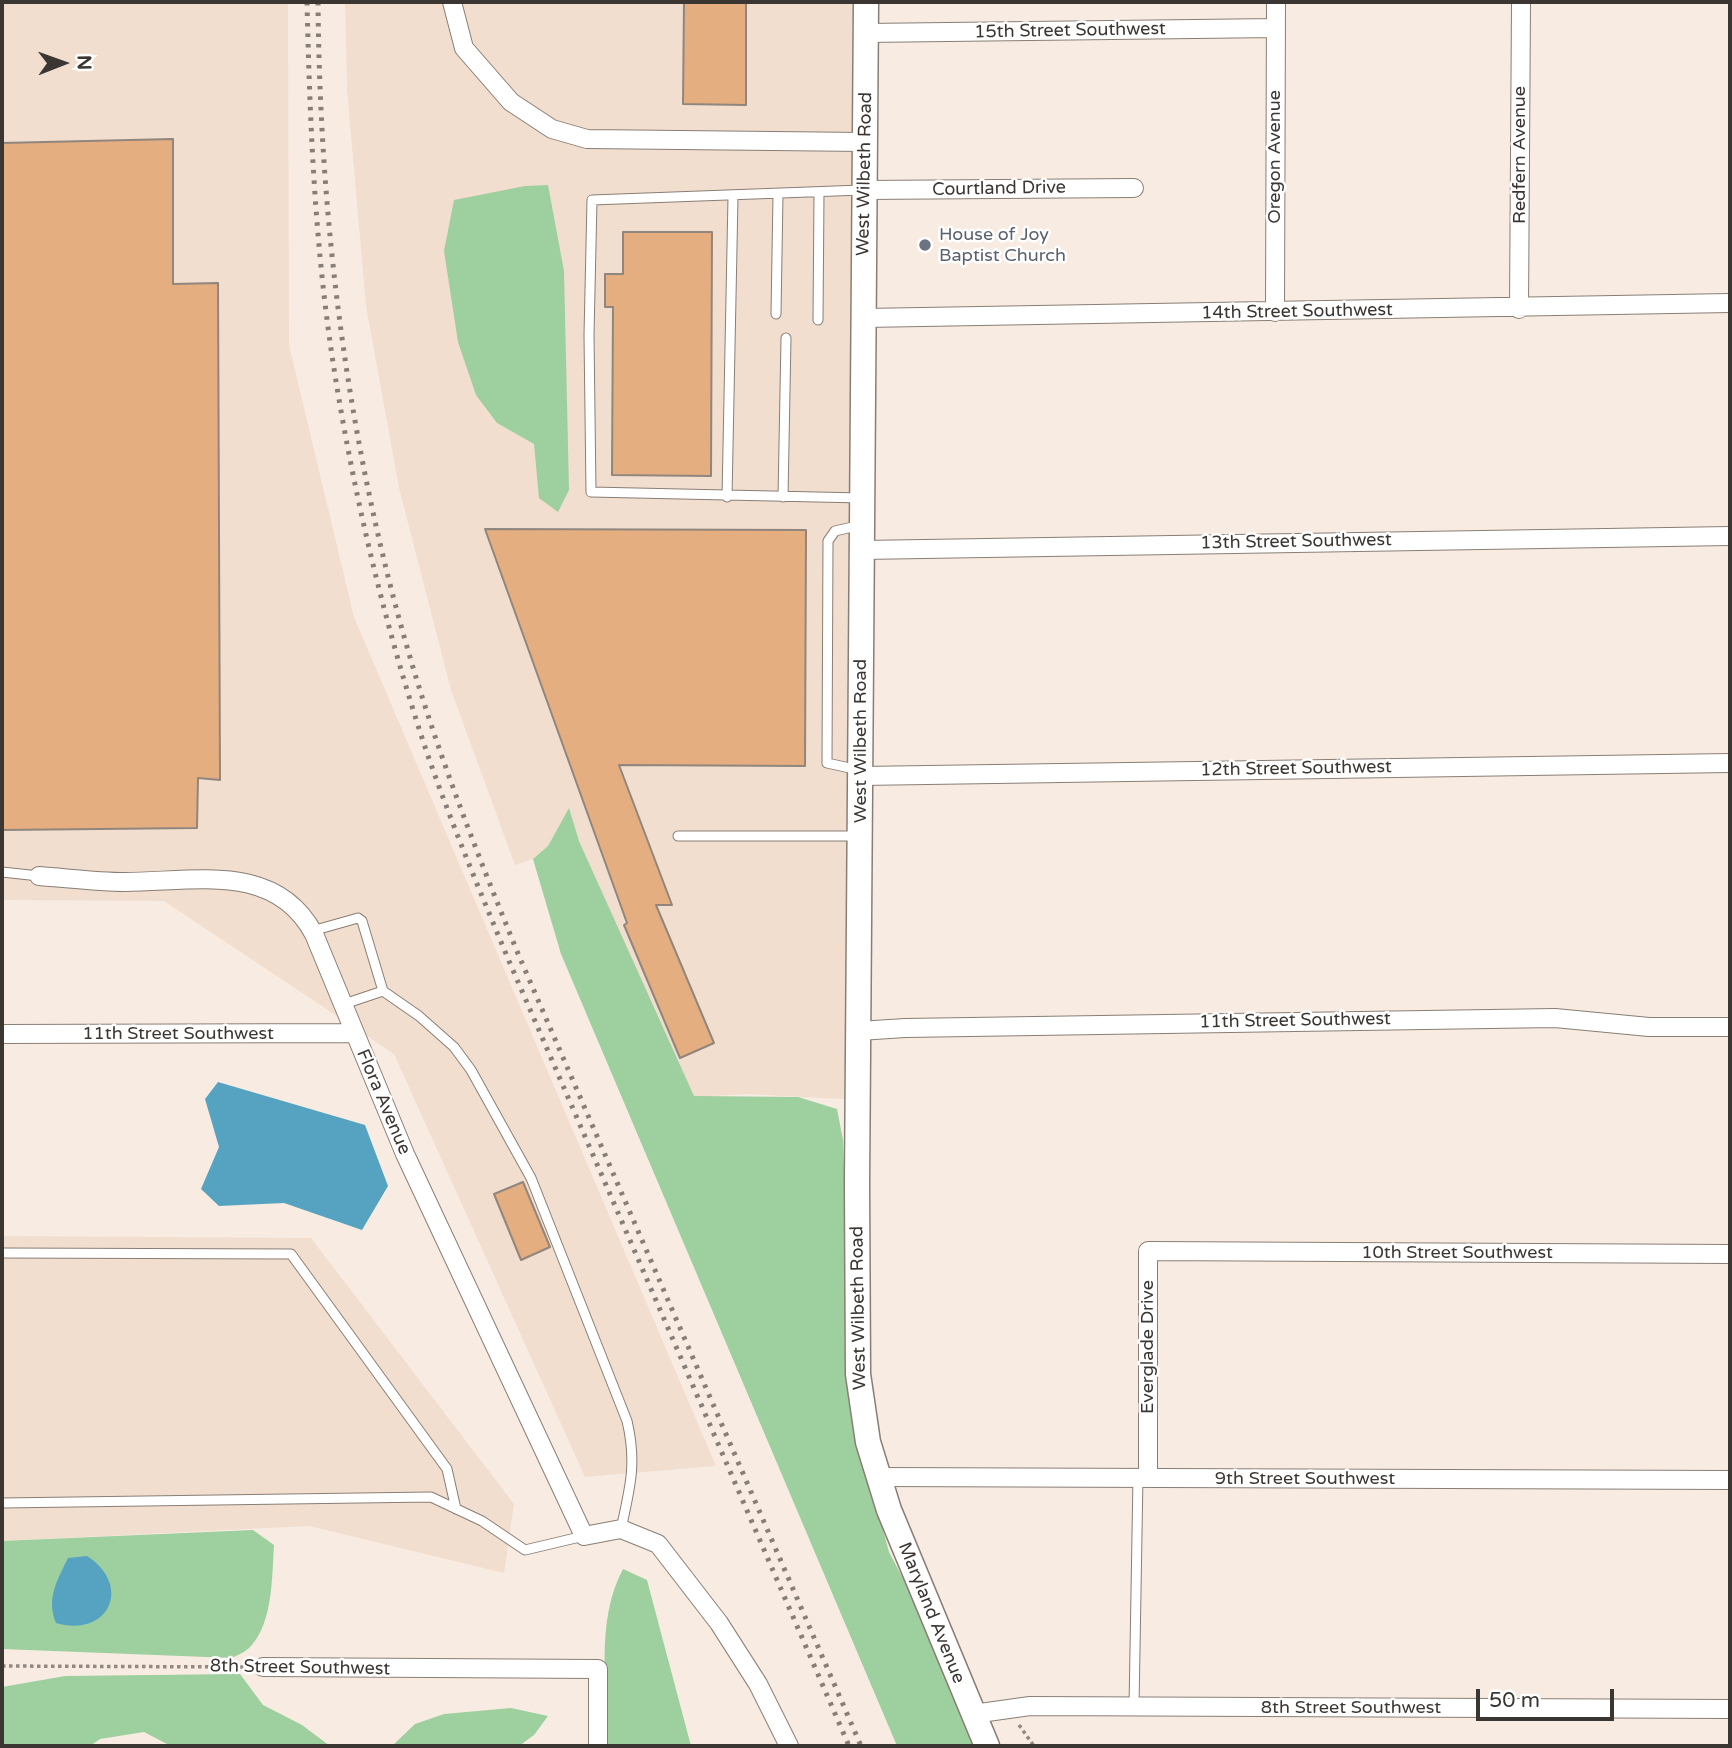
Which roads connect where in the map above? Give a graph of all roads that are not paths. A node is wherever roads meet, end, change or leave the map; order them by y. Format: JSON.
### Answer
{"nodes":[{"id":1,"x":452,"y":2,"type":"edge"},
{"id":2,"x":866,"y":2,"type":"edge"},
{"id":3,"x":1276,"y":2,"type":"edge"},
{"id":4,"x":1521,"y":2,"type":"edge"},
{"id":5,"x":1276,"y":28,"type":"junction"},
{"id":6,"x":865,"y":33,"type":"junction"},
{"id":7,"x":865,"y":142,"type":"junction"},
{"id":8,"x":1134,"y":188,"type":"dead end"},
{"id":9,"x":864,"y":190,"type":"junction"},
{"id":10,"x":819,"y":192,"type":"junction"},
{"id":11,"x":778,"y":195,"type":"junction"},
{"id":12,"x":733,"y":197,"type":"junction"},
{"id":13,"x":1730,"y":303,"type":"edge"},
{"id":14,"x":1519,"y":309,"type":"junction"},
{"id":15,"x":1275,"y":312,"type":"junction"},
{"id":16,"x":776,"y":314,"type":"dead end"},
{"id":17,"x":864,"y":318,"type":"junction"},
{"id":18,"x":818,"y":320,"type":"dead end"},
{"id":19,"x":786,"y":338,"type":"dead end"},
{"id":20,"x":727,"y":496,"type":"junction"},
{"id":21,"x":783,"y":497,"type":"junction"},
{"id":22,"x":862,"y":498,"type":"junction"},
{"id":23,"x":1730,"y":536,"type":"edge"},
{"id":24,"x":862,"y":537,"type":"junction"},
{"id":25,"x":1730,"y":763,"type":"edge"},
{"id":26,"x":861,"y":773,"type":"junction"},
{"id":27,"x":678,"y":836,"type":"dead end"},
{"id":28,"x":860,"y":836,"type":"junction"},
{"id":29,"x":2,"y":872,"type":"edge"},
{"id":30,"x":38,"y":876,"type":"joint"},
{"id":31,"x":312,"y":931,"type":"junction"},
{"id":32,"x":383,"y":991,"type":"junction"},
{"id":33,"x":341,"y":1005,"type":"junction"},
{"id":34,"x":1730,"y":1027,"type":"edge"},
{"id":35,"x":859,"y":1031,"type":"junction"},
{"id":36,"x":354,"y":1033,"type":"junction"},
{"id":37,"x":2,"y":1034,"type":"edge"},
{"id":38,"x":1184,"y":1252,"type":"joint"},
{"id":39,"x":2,"y":1253,"type":"edge"},
{"id":40,"x":1730,"y":1254,"type":"edge"},
{"id":41,"x":880,"y":1477,"type":"junction"},
{"id":42,"x":1143,"y":1478,"type":"junction"},
{"id":43,"x":1730,"y":1480,"type":"edge"},
{"id":44,"x":2,"y":1503,"type":"edge"},
{"id":45,"x":456,"y":1509,"type":"junction"},
{"id":46,"x":621,"y":1529,"type":"junction"},
{"id":47,"x":584,"y":1536,"type":"junction"},
{"id":48,"x":263,"y":1667,"type":"road end"},
{"id":49,"x":1134,"y":1707,"type":"junction"},
{"id":50,"x":1730,"y":1709,"type":"edge"},
{"id":51,"x":973,"y":1714,"type":"junction"},
{"id":52,"x":598,"y":1746,"type":"edge"},
{"id":53,"x":789,"y":1746,"type":"edge"},
{"id":54,"x":987,"y":1746,"type":"edge"}],
"edges":[{"from":1,"to":7,"type":"street"},
{"from":2,"to":6,"type":"main road","name":"West Wilbeth Road"},
{"from":3,"to":5,"type":"street","name":"Oregon Avenue"},
{"from":4,"to":14,"type":"street","name":"Redfern Avenue"},
{"from":5,"to":6,"type":"street","name":"15th Street Southwest"},
{"from":5,"to":15,"type":"street","name":"Oregon Avenue"},
{"from":6,"to":7,"type":"main road","name":"West Wilbeth Road"},
{"from":7,"to":9,"type":"main road","name":"West Wilbeth Road"},
{"from":8,"to":9,"type":"street","name":"Courtland Drive"},
{"from":9,"to":10,"type":"lane"},
{"from":9,"to":17,"type":"main road","name":"West Wilbeth Road"},
{"from":10,"to":11,"type":"lane"},
{"from":10,"to":18,"type":"lane"},
{"from":11,"to":12,"type":"lane"},
{"from":11,"to":16,"type":"lane"},
{"from":12,"to":20,"type":"lane"},
{"from":12,"to":20,"type":"lane"},
{"from":13,"to":14,"type":"street","name":"14th Street Southwest"},
{"from":14,"to":15,"type":"street","name":"14th Street Southwest"},
{"from":15,"to":17,"type":"street","name":"14th Street Southwest"},
{"from":17,"to":22,"type":"main road","name":"West Wilbeth Road"},
{"from":19,"to":21,"type":"lane"},
{"from":20,"to":21,"type":"lane"},
{"from":21,"to":22,"type":"lane"},
{"from":22,"to":24,"type":"main road","name":"West Wilbeth Road"},
{"from":23,"to":24,"type":"street","name":"13th Street Southwest"},
{"from":24,"to":26,"type":"main road","name":"West Wilbeth Road"},
{"from":24,"to":26,"type":"lane"},
{"from":25,"to":26,"type":"street","name":"12th Street Southwest"},
{"from":26,"to":28,"type":"main road","name":"West Wilbeth Road"},
{"from":27,"to":28,"type":"lane"},
{"from":28,"to":35,"type":"main road","name":"West Wilbeth Road"},
{"from":29,"to":30,"type":"lane"},
{"from":30,"to":31,"type":"street","name":"Flora Avenue"},
{"from":31,"to":32,"type":"lane"},
{"from":31,"to":33,"type":"street","name":"Flora Avenue"},
{"from":32,"to":33,"type":"lane"},
{"from":32,"to":46,"type":"lane"},
{"from":33,"to":36,"type":"street","name":"Flora Avenue"},
{"from":34,"to":35,"type":"street","name":"11th Street Southwest"},
{"from":35,"to":41,"type":"main road","name":"West Wilbeth Road"},
{"from":36,"to":37,"type":"street","name":"11th Street Southwest"},
{"from":36,"to":47,"type":"street","name":"Flora Avenue"},
{"from":38,"to":40,"type":"street","name":"10th Street Southwest"},
{"from":38,"to":42,"type":"street","name":"Everglade Drive"},
{"from":39,"to":45,"type":"lane"},
{"from":41,"to":42,"type":"street","name":"9th Street Southwest"},
{"from":41,"to":51,"type":"main road","name":"Maryland Avenue"},
{"from":42,"to":43,"type":"street","name":"9th Street Southwest"},
{"from":42,"to":49,"type":"lane"},
{"from":44,"to":45,"type":"lane"},
{"from":45,"to":47,"type":"lane"},
{"from":46,"to":47,"type":"street"},
{"from":46,"to":53,"type":"street"},
{"from":48,"to":52,"type":"street","name":"8th Street Southwest"},
{"from":49,"to":50,"type":"street","name":"8th Street Southwest"},
{"from":49,"to":51,"type":"street","name":"8th Street Southwest"},
{"from":51,"to":54,"type":"main road","name":"Maryland Avenue"}]}
